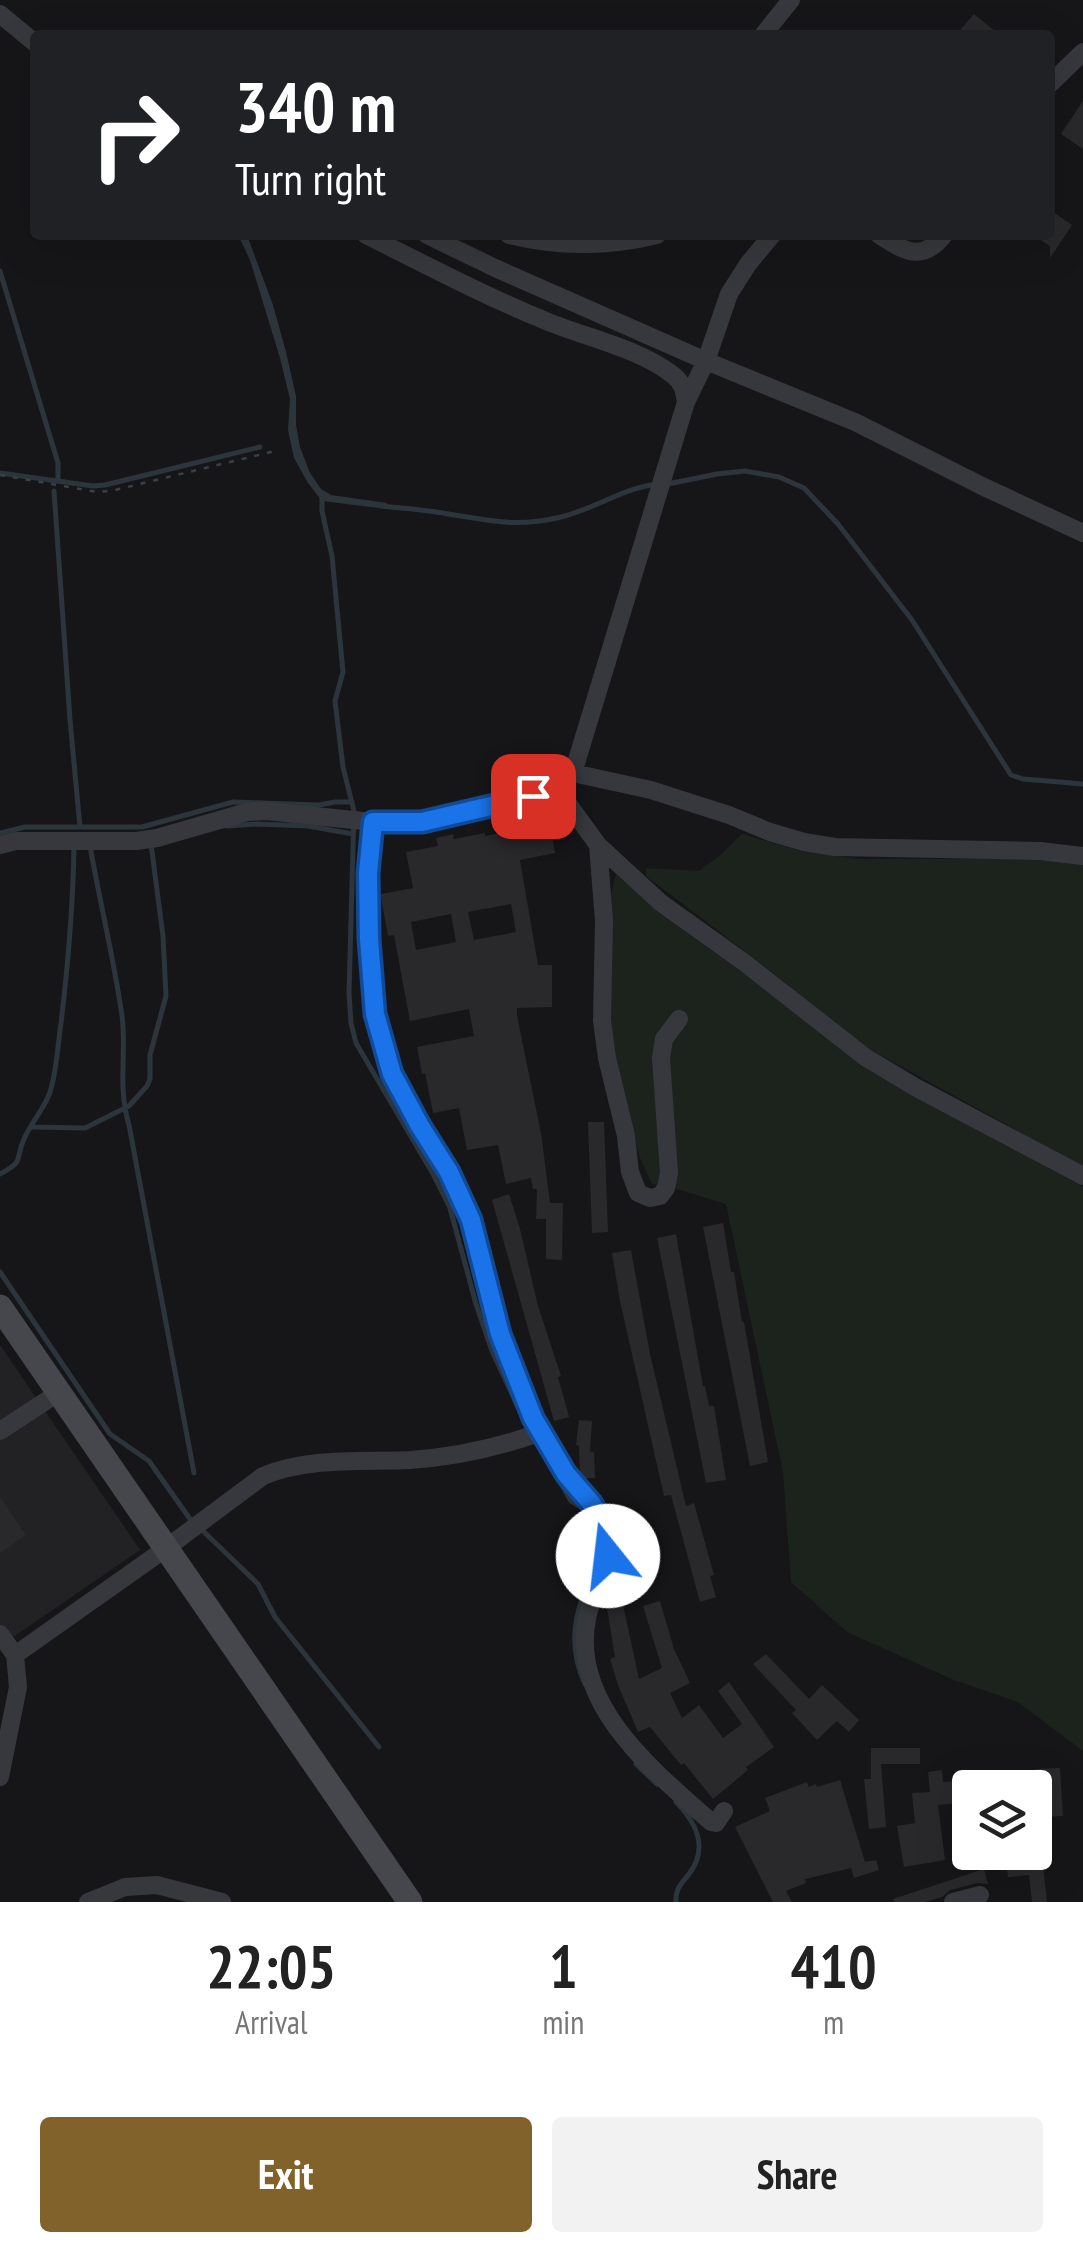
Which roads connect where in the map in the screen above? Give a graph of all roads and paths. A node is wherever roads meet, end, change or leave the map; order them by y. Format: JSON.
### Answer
{"nodes":[{"id":1,"x":792,"y":0,"type":"edge"},
{"id":2,"x":0,"y":14,"type":"edge"},
{"id":3,"x":767,"y":30,"type":"edge"},
{"id":4,"x":30,"y":39,"type":"edge"},
{"id":5,"x":1083,"y":52,"type":"edge"},
{"id":6,"x":1055,"y":79,"type":"edge"},
{"id":7,"x":376,"y":240,"type":"edge"},
{"id":8,"x":437,"y":240,"type":"edge"},
{"id":9,"x":530,"y":240,"type":"edge"},
{"id":10,"x":627,"y":240,"type":"edge"},
{"id":11,"x":768,"y":240,"type":"edge"},
{"id":12,"x":888,"y":240,"type":"edge"},
{"id":13,"x":940,"y":240,"type":"edge"},
{"id":14,"x":706,"y":361,"type":"junction"},
{"id":15,"x":686,"y":402,"type":"junction"},
{"id":16,"x":279,"y":450,"type":"dead end"},
{"id":17,"x":0,"y":476,"type":"edge"},
{"id":18,"x":1083,"y":533,"type":"edge"},
{"id":19,"x":574,"y":774,"type":"junction"},
{"id":20,"x":558,"y":790,"type":"junction"},
{"id":21,"x":361,"y":821,"type":"junction"},
{"id":22,"x":0,"y":845,"type":"edge"},
{"id":23,"x":598,"y":845,"type":"junction"},
{"id":24,"x":1083,"y":856,"type":"edge"},
{"id":25,"x":678,"y":1018,"type":"dead end"},
{"id":26,"x":1083,"y":1176,"type":"edge"},
{"id":27,"x":0,"y":1307,"type":"edge"},
{"id":28,"x":58,"y":1393,"type":"junction"},
{"id":29,"x":0,"y":1430,"type":"edge"},
{"id":30,"x":535,"y":1434,"type":"junction"},
{"id":31,"x":165,"y":1549,"type":"junction"},
{"id":32,"x":0,"y":1634,"type":"edge"},
{"id":33,"x":15,"y":1655,"type":"junction"},
{"id":34,"x":0,"y":1777,"type":"edge"},
{"id":35,"x":724,"y":1812,"type":"dead end"},
{"id":36,"x":980,"y":1895,"type":"dead end"},
{"id":37,"x":88,"y":1902,"type":"edge"},
{"id":38,"x":222,"y":1902,"type":"edge"},
{"id":39,"x":410,"y":1902,"type":"edge"},
{"id":40,"x":953,"y":1902,"type":"edge"}],
"edges":[{"from":1,"to":3,"type":"street"},
{"from":2,"to":4,"type":"street"},
{"from":5,"to":6,"type":"street"},
{"from":7,"to":15,"type":"street"},
{"from":8,"to":14,"type":"street"},
{"from":9,"to":10,"type":"street"},
{"from":11,"to":14,"type":"street"},
{"from":12,"to":13,"type":"street"},
{"from":14,"to":15,"type":"street"},
{"from":14,"to":18,"type":"street"},
{"from":15,"to":19,"type":"street"},
{"from":16,"to":17,"type":"path"},
{"from":19,"to":20,"type":"street"},
{"from":19,"to":24,"type":"street"},
{"from":20,"to":21,"type":"street"},
{"from":20,"to":23,"type":"street"},
{"from":21,"to":22,"type":"street"},
{"from":21,"to":30,"type":"street"},
{"from":23,"to":25,"type":"street"},
{"from":23,"to":26,"type":"street"},
{"from":27,"to":28,"type":"street"},
{"from":28,"to":29,"type":"street"},
{"from":28,"to":31,"type":"street"},
{"from":30,"to":31,"type":"street"},
{"from":30,"to":35,"type":"street"},
{"from":31,"to":33,"type":"street"},
{"from":31,"to":39,"type":"street"},
{"from":32,"to":33,"type":"street"},
{"from":33,"to":34,"type":"street"},
{"from":36,"to":40,"type":"street"},
{"from":37,"to":38,"type":"street"}]}
